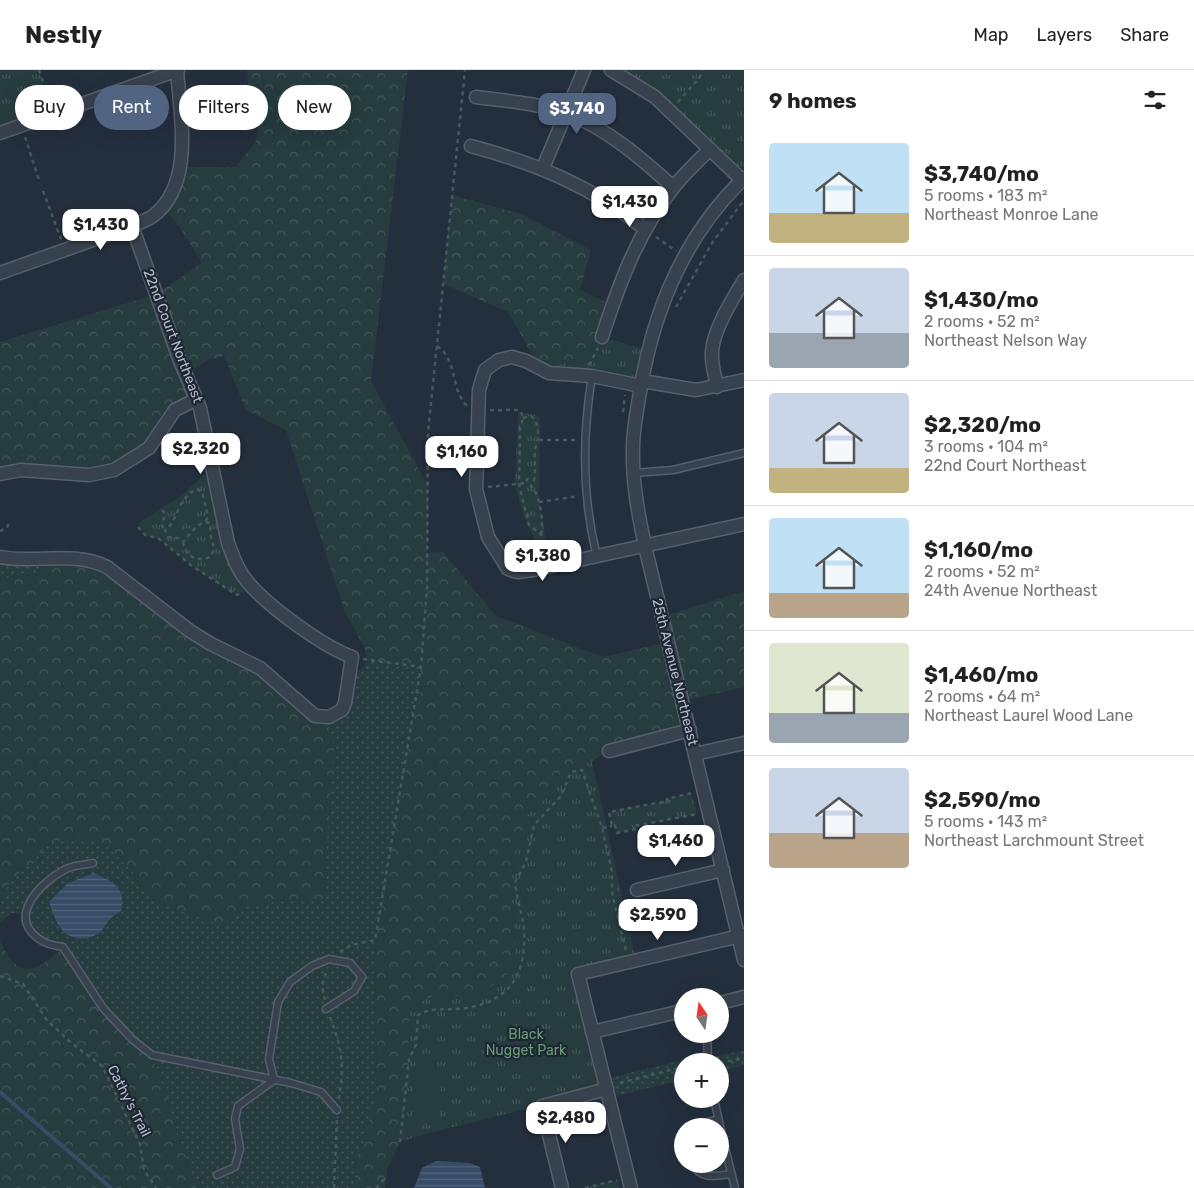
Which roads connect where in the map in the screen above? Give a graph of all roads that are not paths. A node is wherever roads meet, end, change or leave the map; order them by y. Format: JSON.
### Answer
{"nodes":[{"id":1,"x":178,"y":70,"type":"edge"},
{"id":2,"x":584,"y":70,"type":"edge"},
{"id":3,"x":620,"y":72,"type":"edge"},
{"id":4,"x":476,"y":97,"type":"dead end"},
{"id":5,"x":567,"y":114,"type":"junction"},
{"id":6,"x":0,"y":133,"type":"edge"},
{"id":7,"x":471,"y":146,"type":"dead end"},
{"id":8,"x":710,"y":149,"type":"junction"},
{"id":9,"x":543,"y":168,"type":"junction"},
{"id":10,"x":743,"y":179,"type":"edge"},
{"id":11,"x":673,"y":188,"type":"junction"},
{"id":12,"x":132,"y":226,"type":"junction"},
{"id":13,"x":645,"y":229,"type":"junction"},
{"id":14,"x":0,"y":273,"type":"edge"},
{"id":15,"x":744,"y":280,"type":"edge"},
{"id":16,"x":602,"y":337,"type":"road end"},
{"id":17,"x":588,"y":372,"type":"junction"},
{"id":18,"x":744,"y":380,"type":"edge"},
{"id":19,"x":641,"y":383,"type":"junction"},
{"id":20,"x":717,"y":387,"type":"junction"},
{"id":21,"x":197,"y":398,"type":"junction"},
{"id":22,"x":744,"y":453,"type":"edge"},
{"id":23,"x":634,"y":473,"type":"junction"},
{"id":24,"x":0,"y":474,"type":"edge"},
{"id":25,"x":744,"y":524,"type":"edge"},
{"id":26,"x":645,"y":546,"type":"junction"},
{"id":27,"x":0,"y":557,"type":"edge"},
{"id":28,"x":597,"y":557,"type":"junction"},
{"id":29,"x":690,"y":730,"type":"junction"},
{"id":30,"x":744,"y":743,"type":"edge"},
{"id":31,"x":609,"y":751,"type":"dead end"},
{"id":32,"x":695,"y":754,"type":"junction"},
{"id":33,"x":93,"y":863,"type":"dead end"},
{"id":34,"x":723,"y":870,"type":"junction"},
{"id":35,"x":636,"y":890,"type":"dead end"},
{"id":36,"x":741,"y":936,"type":"edge"},
{"id":37,"x":744,"y":960,"type":"edge"},
{"id":38,"x":744,"y":997,"type":"edge"},
{"id":39,"x":729,"y":1001,"type":"edge"},
{"id":40,"x":326,"y":1009,"type":"road end"},
{"id":41,"x":674,"y":1013,"type":"edge"},
{"id":42,"x":592,"y":1032,"type":"junction"},
{"id":43,"x":274,"y":1080,"type":"junction"},
{"id":44,"x":607,"y":1089,"type":"junction"},
{"id":45,"x":337,"y":1110,"type":"road end"},
{"id":46,"x":729,"y":1166,"type":"edge"},
{"id":47,"x":701,"y":1173,"type":"edge"},
{"id":48,"x":731,"y":1174,"type":"junction"},
{"id":49,"x":217,"y":1175,"type":"dead end"},
{"id":50,"x":562,"y":1188,"type":"edge"},
{"id":51,"x":631,"y":1188,"type":"edge"},
{"id":52,"x":735,"y":1188,"type":"edge"}],
"edges":[{"from":1,"to":6,"type":"street"},
{"from":1,"to":12,"type":"street"},
{"from":2,"to":5,"type":"street"},
{"from":3,"to":8,"type":"street"},
{"from":4,"to":5,"type":"street"},
{"from":5,"to":9,"type":"street"},
{"from":5,"to":11,"type":"street"},
{"from":7,"to":9,"type":"street"},
{"from":8,"to":10,"type":"street"},
{"from":8,"to":11,"type":"street"},
{"from":9,"to":13,"type":"street"},
{"from":10,"to":19,"type":"street","name":"25th Avenue Northeast"},
{"from":11,"to":13,"type":"street"},
{"from":12,"to":14,"type":"street"},
{"from":12,"to":21,"type":"street","name":"22nd Court Northeast"},
{"from":13,"to":16,"type":"street"},
{"from":15,"to":20,"type":"street"},
{"from":17,"to":19,"type":"street"},
{"from":17,"to":28,"type":"lane"},
{"from":17,"to":28,"type":"street"},
{"from":18,"to":20,"type":"street"},
{"from":19,"to":20,"type":"street"},
{"from":19,"to":23,"type":"street","name":"25th Avenue Northeast"},
{"from":21,"to":24,"type":"street"},
{"from":21,"to":27,"type":"street","name":"22nd Court Northeast"},
{"from":22,"to":23,"type":"lane"},
{"from":23,"to":26,"type":"street","name":"25th Avenue Northeast"},
{"from":25,"to":26,"type":"street"},
{"from":26,"to":28,"type":"street"},
{"from":26,"to":29,"type":"street","name":"25th Avenue Northeast"},
{"from":29,"to":31,"type":"street"},
{"from":29,"to":32,"type":"street","name":"25th Avenue Northeast"},
{"from":30,"to":32,"type":"street"},
{"from":32,"to":34,"type":"street","name":"25th Avenue Northeast"},
{"from":33,"to":43,"type":"lane"},
{"from":34,"to":35,"type":"street"},
{"from":34,"to":36,"type":"street","name":"25th Avenue Northeast"},
{"from":36,"to":37,"type":"street","name":"25th Avenue Northeast"},
{"from":36,"to":42,"type":"street"},
{"from":38,"to":39,"type":"street"},
{"from":40,"to":43,"type":"lane"},
{"from":41,"to":42,"type":"street"},
{"from":42,"to":44,"type":"street"},
{"from":43,"to":45,"type":"lane"},
{"from":43,"to":49,"type":"lane"},
{"from":44,"to":50,"type":"street"},
{"from":44,"to":51,"type":"street"},
{"from":46,"to":48,"type":"lane"},
{"from":47,"to":48,"type":"lane"},
{"from":48,"to":52,"type":"lane"}]}
